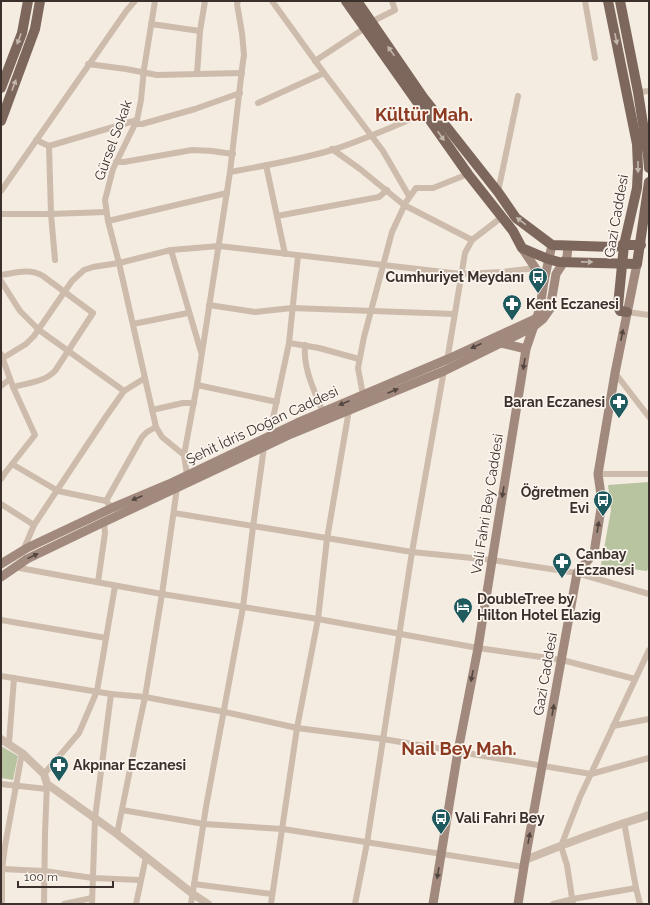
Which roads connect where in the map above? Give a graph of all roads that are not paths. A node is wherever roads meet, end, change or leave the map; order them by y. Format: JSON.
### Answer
{"nodes":[{"id":1,"x":28,"y":1,"type":"edge"},
{"id":2,"x":40,"y":1,"type":"edge"},
{"id":3,"x":135,"y":1,"type":"edge"},
{"id":4,"x":155,"y":1,"type":"edge"},
{"id":5,"x":205,"y":1,"type":"edge"},
{"id":6,"x":238,"y":1,"type":"edge"},
{"id":7,"x":272,"y":1,"type":"edge"},
{"id":8,"x":346,"y":1,"type":"edge"},
{"id":9,"x":357,"y":1,"type":"edge"},
{"id":10,"x":392,"y":1,"type":"edge"},
{"id":11,"x":585,"y":1,"type":"edge"},
{"id":12,"x":608,"y":1,"type":"edge"},
{"id":13,"x":620,"y":1,"type":"edge"},
{"id":14,"x":151,"y":24,"type":"junction"},
{"id":15,"x":368,"y":25,"type":"junction"},
{"id":16,"x":200,"y":31,"type":"junction"},
{"id":17,"x":595,"y":58,"type":"dead end"},
{"id":18,"x":315,"y":61,"type":"junction"},
{"id":19,"x":88,"y":64,"type":"junction"},
{"id":20,"x":144,"y":73,"type":"junction"},
{"id":21,"x":242,"y":73,"type":"junction"},
{"id":22,"x":324,"y":73,"type":"junction"},
{"id":23,"x":196,"y":74,"type":"junction"},
{"id":24,"x":1,"y":88,"type":"edge"},
{"id":25,"x":649,"y":91,"type":"edge"},
{"id":26,"x":638,"y":92,"type":"junction"},
{"id":27,"x":240,"y":93,"type":"junction"},
{"id":28,"x":518,"y":96,"type":"dead end"},
{"id":29,"x":258,"y":103,"type":"dead end"},
{"id":30,"x":425,"y":113,"type":"junction"},
{"id":31,"x":1,"y":121,"type":"edge"},
{"id":32,"x":136,"y":122,"type":"junction"},
{"id":33,"x":371,"y":136,"type":"junction"},
{"id":34,"x":36,"y":140,"type":"junction"},
{"id":35,"x":49,"y":146,"type":"junction"},
{"id":36,"x":332,"y":149,"type":"junction"},
{"id":37,"x":648,"y":149,"type":"edge"},
{"id":38,"x":233,"y":154,"type":"junction"},
{"id":39,"x":116,"y":162,"type":"junction"},
{"id":40,"x":266,"y":165,"type":"junction"},
{"id":41,"x":649,"y":168,"type":"edge"},
{"id":42,"x":230,"y":172,"type":"junction"},
{"id":43,"x":468,"y":174,"type":"junction"},
{"id":44,"x":649,"y":182,"type":"edge"},
{"id":45,"x":2,"y":187,"type":"edge"},
{"id":46,"x":388,"y":190,"type":"junction"},
{"id":47,"x":498,"y":192,"type":"junction"},
{"id":48,"x":227,"y":193,"type":"junction"},
{"id":49,"x":409,"y":196,"type":"junction"},
{"id":50,"x":648,"y":200,"type":"edge"},
{"id":51,"x":404,"y":204,"type":"junction"},
{"id":52,"x":106,"y":212,"type":"junction"},
{"id":53,"x":1,"y":214,"type":"edge"},
{"id":54,"x":51,"y":214,"type":"junction"},
{"id":55,"x":277,"y":216,"type":"junction"},
{"id":56,"x":502,"y":217,"type":"junction"},
{"id":57,"x":108,"y":221,"type":"junction"},
{"id":58,"x":472,"y":240,"type":"junction"},
{"id":59,"x":552,"y":245,"type":"junction"},
{"id":60,"x":624,"y":245,"type":"junction"},
{"id":61,"x":641,"y":245,"type":"junction"},
{"id":62,"x":218,"y":246,"type":"junction"},
{"id":63,"x":568,"y":246,"type":"junction"},
{"id":64,"x":522,"y":248,"type":"junction"},
{"id":65,"x":171,"y":250,"type":"junction"},
{"id":66,"x":285,"y":254,"type":"junction"},
{"id":67,"x":298,"y":256,"type":"junction"},
{"id":68,"x":548,"y":259,"type":"junction"},
{"id":69,"x":55,"y":260,"type":"dead end"},
{"id":70,"x":119,"y":262,"type":"junction"},
{"id":71,"x":564,"y":262,"type":"junction"},
{"id":72,"x":622,"y":263,"type":"junction"},
{"id":73,"x":637,"y":264,"type":"junction"},
{"id":74,"x":383,"y":265,"type":"junction"},
{"id":75,"x":535,"y":268,"type":"junction"},
{"id":76,"x":461,"y":274,"type":"junction"},
{"id":77,"x":1,"y":276,"type":"edge"},
{"id":78,"x":1,"y":281,"type":"edge"},
{"id":79,"x":544,"y":281,"type":"junction"},
{"id":80,"x":64,"y":292,"type":"junction"},
{"id":81,"x":209,"y":305,"type":"junction"},
{"id":82,"x":292,"y":308,"type":"junction"},
{"id":83,"x":371,"y":311,"type":"junction"},
{"id":84,"x":627,"y":312,"type":"junction"},
{"id":85,"x":188,"y":313,"type":"junction"},
{"id":86,"x":454,"y":314,"type":"junction"},
{"id":87,"x":649,"y":315,"type":"edge"},
{"id":88,"x":535,"y":322,"type":"junction"},
{"id":89,"x":133,"y":324,"type":"junction"},
{"id":90,"x":39,"y":330,"type":"junction"},
{"id":91,"x":289,"y":343,"type":"junction"},
{"id":92,"x":501,"y":343,"type":"junction"},
{"id":93,"x":304,"y":345,"type":"junction"},
{"id":94,"x":526,"y":349,"type":"junction"},
{"id":95,"x":68,"y":351,"type":"junction"},
{"id":96,"x":201,"y":354,"type":"junction"},
{"id":97,"x":2,"y":356,"type":"edge"},
{"id":98,"x":360,"y":359,"type":"junction"},
{"id":99,"x":448,"y":359,"type":"junction"},
{"id":100,"x":444,"y":370,"type":"junction"},
{"id":101,"x":614,"y":373,"type":"junction"},
{"id":102,"x":145,"y":378,"type":"junction"},
{"id":103,"x":10,"y":379,"type":"junction"},
{"id":104,"x":197,"y":385,"type":"junction"},
{"id":105,"x":1,"y":386,"type":"edge"},
{"id":106,"x":13,"y":387,"type":"junction"},
{"id":107,"x":124,"y":391,"type":"junction"},
{"id":108,"x":363,"y":395,"type":"junction"},
{"id":109,"x":277,"y":402,"type":"junction"},
{"id":110,"x":194,"y":403,"type":"junction"},
{"id":111,"x":152,"y":410,"type":"junction"},
{"id":112,"x":349,"y":410,"type":"junction"},
{"id":113,"x":323,"y":412,"type":"junction"},
{"id":114,"x":649,"y":417,"type":"edge"},
{"id":115,"x":156,"y":427,"type":"junction"},
{"id":116,"x":269,"y":437,"type":"junction"},
{"id":117,"x":264,"y":447,"type":"junction"},
{"id":118,"x":184,"y":455,"type":"junction"},
{"id":119,"x":12,"y":464,"type":"junction"},
{"id":120,"x":3,"y":471,"type":"edge"},
{"id":121,"x":598,"y":474,"type":"junction"},
{"id":122,"x":649,"y":474,"type":"edge"},
{"id":123,"x":186,"y":475,"type":"junction"},
{"id":124,"x":1,"y":479,"type":"edge"},
{"id":125,"x":177,"y":488,"type":"junction"},
{"id":126,"x":58,"y":491,"type":"junction"},
{"id":127,"x":1,"y":504,"type":"edge"},
{"id":128,"x":109,"y":504,"type":"junction"},
{"id":129,"x":174,"y":513,"type":"junction"},
{"id":130,"x":104,"y":522,"type":"junction"},
{"id":131,"x":34,"y":525,"type":"junction"},
{"id":132,"x":253,"y":527,"type":"junction"},
{"id":133,"x":327,"y":539,"type":"junction"},
{"id":134,"x":23,"y":551,"type":"junction"},
{"id":135,"x":412,"y":552,"type":"junction"},
{"id":136,"x":492,"y":560,"type":"junction"},
{"id":137,"x":1,"y":564,"type":"edge"},
{"id":138,"x":14,"y":567,"type":"junction"},
{"id":139,"x":577,"y":573,"type":"junction"},
{"id":140,"x":1,"y":577,"type":"edge"},
{"id":141,"x":98,"y":582,"type":"junction"},
{"id":142,"x":115,"y":586,"type":"junction"},
{"id":143,"x":162,"y":594,"type":"junction"},
{"id":144,"x":649,"y":594,"type":"edge"},
{"id":145,"x":243,"y":606,"type":"junction"},
{"id":146,"x":318,"y":619,"type":"junction"},
{"id":147,"x":1,"y":620,"type":"edge"},
{"id":148,"x":400,"y":634,"type":"junction"},
{"id":149,"x":106,"y":638,"type":"junction"},
{"id":150,"x":478,"y":648,"type":"junction"},
{"id":151,"x":649,"y":650,"type":"edge"},
{"id":152,"x":562,"y":660,"type":"junction"},
{"id":153,"x":1,"y":676,"type":"edge"},
{"id":154,"x":14,"y":678,"type":"junction"},
{"id":155,"x":635,"y":679,"type":"junction"},
{"id":156,"x":97,"y":691,"type":"junction"},
{"id":157,"x":110,"y":694,"type":"junction"},
{"id":158,"x":145,"y":697,"type":"junction"},
{"id":159,"x":225,"y":712,"type":"junction"},
{"id":160,"x":649,"y":719,"type":"edge"},
{"id":161,"x":613,"y":726,"type":"junction"},
{"id":162,"x":297,"y":728,"type":"junction"},
{"id":163,"x":1,"y":739,"type":"edge"},
{"id":164,"x":383,"y":739,"type":"junction"},
{"id":165,"x":9,"y":743,"type":"junction"},
{"id":166,"x":458,"y":751,"type":"junction"},
{"id":167,"x":22,"y":753,"type":"junction"},
{"id":168,"x":649,"y":758,"type":"edge"},
{"id":169,"x":542,"y":766,"type":"junction"},
{"id":170,"x":44,"y":774,"type":"junction"},
{"id":171,"x":591,"y":774,"type":"junction"},
{"id":172,"x":1,"y":784,"type":"edge"},
{"id":173,"x":15,"y":786,"type":"junction"},
{"id":174,"x":47,"y":786,"type":"junction"},
{"id":175,"x":122,"y":810,"type":"junction"},
{"id":176,"x":649,"y":815,"type":"edge"},
{"id":177,"x":95,"y":818,"type":"junction"},
{"id":178,"x":624,"y":822,"type":"junction"},
{"id":179,"x":204,"y":824,"type":"junction"},
{"id":180,"x":283,"y":829,"type":"junction"},
{"id":181,"x":117,"y":834,"type":"junction"},
{"id":182,"x":367,"y":843,"type":"junction"},
{"id":183,"x":561,"y":846,"type":"junction"},
{"id":184,"x":441,"y":854,"type":"junction"},
{"id":185,"x":146,"y":857,"type":"junction"},
{"id":186,"x":525,"y":864,"type":"junction"},
{"id":187,"x":2,"y":869,"type":"junction"},
{"id":188,"x":44,"y":871,"type":"junction"},
{"id":189,"x":93,"y":878,"type":"junction"},
{"id":190,"x":140,"y":880,"type":"junction"},
{"id":191,"x":194,"y":884,"type":"junction"},
{"id":192,"x":636,"y":888,"type":"junction"},
{"id":193,"x":192,"y":894,"type":"junction"},
{"id":194,"x":272,"y":894,"type":"junction"},
{"id":195,"x":92,"y":901,"type":"edge"},
{"id":196,"x":573,"y":902,"type":"edge"},
{"id":197,"x":2,"y":904,"type":"edge"},
{"id":198,"x":44,"y":904,"type":"edge"},
{"id":199,"x":64,"y":904,"type":"edge"},
{"id":200,"x":136,"y":904,"type":"edge"},
{"id":201,"x":191,"y":904,"type":"edge"},
{"id":202,"x":208,"y":904,"type":"edge"},
{"id":203,"x":271,"y":904,"type":"edge"},
{"id":204,"x":355,"y":904,"type":"edge"},
{"id":205,"x":433,"y":904,"type":"edge"},
{"id":206,"x":518,"y":904,"type":"edge"},
{"id":207,"x":554,"y":904,"type":"edge"},
{"id":208,"x":640,"y":904,"type":"edge"}],
"edges":[{"from":1,"to":24,"type":"main road","one_way":true},
{"from":31,"to":2,"type":"main road","one_way":true},
{"from":3,"to":19,"type":"street"},
{"from":4,"to":14,"type":"street","name":"Gürsel Sokak"},
{"from":5,"to":16,"type":"street"},
{"from":6,"to":21,"type":"street"},
{"from":7,"to":18,"type":"street"},
{"from":8,"to":15,"type":"main road"},
{"from":9,"to":15,"type":"main road"},
{"from":10,"to":15,"type":"street"},
{"from":11,"to":17,"type":"street"},
{"from":12,"to":60,"type":"main road","name":"Gazi Caddesi","one_way":true},
{"from":13,"to":26,"type":"main road","name":"Gazi Caddesi"},
{"from":14,"to":16,"type":"street"},
{"from":14,"to":20,"type":"street","name":"Gürsel Sokak"},
{"from":15,"to":18,"type":"street"},
{"from":15,"to":30,"type":"main road"},
{"from":47,"to":15,"type":"main road","one_way":true},
{"from":16,"to":23,"type":"street"},
{"from":18,"to":22,"type":"street"},
{"from":19,"to":20,"type":"street"},
{"from":19,"to":34,"type":"street"},
{"from":20,"to":23,"type":"street"},
{"from":20,"to":32,"type":"street","name":"Gürsel Sokak"},
{"from":21,"to":23,"type":"street"},
{"from":21,"to":27,"type":"street"},
{"from":22,"to":29,"type":"street"},
{"from":22,"to":33,"type":"street"},
{"from":25,"to":26,"type":"street"},
{"from":26,"to":37,"type":"main road","name":"Gazi Caddesi"},
{"from":27,"to":32,"type":"street"},
{"from":27,"to":38,"type":"street"},
{"from":28,"to":47,"type":"street"},
{"from":30,"to":33,"type":"street"},
{"from":30,"to":43,"type":"main road","one_way":true},
{"from":32,"to":35,"type":"street"},
{"from":32,"to":39,"type":"street","name":"Gürsel Sokak"},
{"from":33,"to":36,"type":"street"},
{"from":33,"to":49,"type":"street"},
{"from":34,"to":35,"type":"street"},
{"from":34,"to":45,"type":"street"},
{"from":35,"to":54,"type":"street"},
{"from":36,"to":40,"type":"street"},
{"from":36,"to":46,"type":"street"},
{"from":37,"to":41,"type":"main road","name":"Gazi Caddesi"},
{"from":38,"to":39,"type":"street"},
{"from":38,"to":42,"type":"street"},
{"from":39,"to":52,"type":"street","name":"Gürsel Sokak"},
{"from":40,"to":42,"type":"street"},
{"from":40,"to":55,"type":"street"},
{"from":42,"to":48,"type":"street"},
{"from":43,"to":49,"type":"street"},
{"from":43,"to":56,"type":"main road"},
{"from":44,"to":50,"type":"main road","name":"Gazi Caddesi"},
{"from":46,"to":51,"type":"street"},
{"from":46,"to":55,"type":"street"},
{"from":59,"to":47,"type":"main road","one_way":true},
{"from":48,"to":57,"type":"street"},
{"from":48,"to":62,"type":"street"},
{"from":49,"to":51,"type":"street"},
{"from":50,"to":61,"type":"main road","name":"Gazi Caddesi"},
{"from":51,"to":58,"type":"street"},
{"from":51,"to":74,"type":"street"},
{"from":52,"to":54,"type":"street"},
{"from":52,"to":57,"type":"street","name":"Gürsel Sokak"},
{"from":53,"to":54,"type":"street"},
{"from":54,"to":69,"type":"street"},
{"from":55,"to":66,"type":"street"},
{"from":56,"to":58,"type":"street"},
{"from":56,"to":64,"type":"main road"},
{"from":57,"to":70,"type":"street","name":"Gürsel Sokak"},
{"from":58,"to":76,"type":"street"},
{"from":59,"to":63,"type":"main road"},
{"from":59,"to":68,"type":"main road","name":"Vali Fahri Bey Caddesi"},
{"from":60,"to":61,"type":"main road"},
{"from":60,"to":63,"type":"main road"},
{"from":60,"to":72,"type":"main road","name":"Gazi Caddesi"},
{"from":61,"to":73,"type":"main road","name":"Gazi Caddesi"},
{"from":62,"to":65,"type":"street"},
{"from":62,"to":66,"type":"street"},
{"from":62,"to":81,"type":"street"},
{"from":63,"to":71,"type":"main road"},
{"from":64,"to":68,"type":"main road"},
{"from":64,"to":75,"type":"main road"},
{"from":65,"to":70,"type":"street"},
{"from":65,"to":85,"type":"street"},
{"from":66,"to":67,"type":"street"},
{"from":67,"to":74,"type":"street"},
{"from":67,"to":82,"type":"street"},
{"from":68,"to":71,"type":"main road"},
{"from":68,"to":79,"type":"main road","name":"Vali Fahri Bey Caddesi"},
{"from":70,"to":80,"type":"street"},
{"from":70,"to":89,"type":"street","name":"Gürsel Sokak"},
{"from":71,"to":72,"type":"main road","one_way":true},
{"from":71,"to":88,"type":"main road"},
{"from":72,"to":73,"type":"main road"},
{"from":72,"to":84,"type":"main road","name":"Gazi Caddesi"},
{"from":73,"to":84,"type":"main road","name":"Gazi Caddesi"},
{"from":74,"to":76,"type":"street"},
{"from":74,"to":83,"type":"street"},
{"from":75,"to":76,"type":"street"},
{"from":75,"to":79,"type":"main road"},
{"from":76,"to":86,"type":"street"},
{"from":77,"to":80,"type":"street"},
{"from":78,"to":90,"type":"street"},
{"from":79,"to":88,"type":"main road","name":"Vali Fahri Bey Caddesi"},
{"from":80,"to":90,"type":"street"},
{"from":80,"to":95,"type":"street"},
{"from":81,"to":82,"type":"street"},
{"from":81,"to":96,"type":"street"},
{"from":82,"to":83,"type":"street"},
{"from":82,"to":91,"type":"street"},
{"from":83,"to":86,"type":"street"},
{"from":83,"to":98,"type":"street"},
{"from":84,"to":87,"type":"street"},
{"from":101,"to":84,"type":"main road","name":"Gazi Caddesi","one_way":true},
{"from":85,"to":89,"type":"street"},
{"from":85,"to":96,"type":"street"},
{"from":86,"to":99,"type":"street"},
{"from":88,"to":92,"type":"main road","name":"Şehit İdris Doğan Caddesi"},
{"from":88,"to":94,"type":"main road","name":"Vali Fahri Bey Caddesi"},
{"from":88,"to":99,"type":"main road","name":"Şehit İdris Doğan Caddesi","one_way":true},
{"from":89,"to":102,"type":"street","name":"Gürsel Sokak"},
{"from":90,"to":95,"type":"street"},
{"from":90,"to":97,"type":"street"},
{"from":91,"to":93,"type":"street"},
{"from":91,"to":109,"type":"street"},
{"from":92,"to":94,"type":"main road"},
{"from":92,"to":100,"type":"main road","name":"Şehit İdris Doğan Caddesi"},
{"from":93,"to":98,"type":"street"},
{"from":93,"to":113,"type":"street"},
{"from":94,"to":136,"type":"main road","name":"Vali Fahri Bey Caddesi","one_way":true},
{"from":95,"to":106,"type":"street"},
{"from":95,"to":107,"type":"street"},
{"from":96,"to":104,"type":"street"},
{"from":97,"to":103,"type":"street"},
{"from":98,"to":108,"type":"street"},
{"from":99,"to":100,"type":"street"},
{"from":99,"to":108,"type":"main road","name":"Şehit İdris Doğan Caddesi"},
{"from":112,"to":100,"type":"main road","name":"Şehit İdris Doğan Caddesi","one_way":true},
{"from":100,"to":135,"type":"street"},
{"from":101,"to":114,"type":"street"},
{"from":101,"to":121,"type":"main road","name":"Gazi Caddesi"},
{"from":102,"to":107,"type":"street"},
{"from":102,"to":111,"type":"street","name":"Gürsel Sokak"},
{"from":103,"to":105,"type":"street"},
{"from":103,"to":106,"type":"street"},
{"from":104,"to":109,"type":"street"},
{"from":104,"to":110,"type":"street"},
{"from":106,"to":119,"type":"street"},
{"from":107,"to":126,"type":"street"},
{"from":108,"to":113,"type":"main road","name":"Şehit İdris Doğan Caddesi","one_way":true},
{"from":109,"to":116,"type":"street"},
{"from":110,"to":111,"type":"street"},
{"from":110,"to":118,"type":"street"},
{"from":111,"to":115,"type":"street","name":"Gürsel Sokak"},
{"from":112,"to":117,"type":"main road","name":"Şehit İdris Doğan Caddesi"},
{"from":112,"to":133,"type":"street"},
{"from":113,"to":116,"type":"main road","name":"Şehit İdris Doğan Caddesi"},
{"from":115,"to":118,"type":"street"},
{"from":115,"to":128,"type":"street"},
{"from":116,"to":123,"type":"main road","name":"Şehit İdris Doğan Caddesi"},
{"from":117,"to":125,"type":"main road","name":"Şehit İdris Doğan Caddesi"},
{"from":117,"to":132,"type":"street"},
{"from":118,"to":123,"type":"street"},
{"from":119,"to":120,"type":"street"},
{"from":119,"to":126,"type":"street"},
{"from":120,"to":124,"type":"street"},
{"from":121,"to":122,"type":"street"},
{"from":139,"to":121,"type":"main road","name":"Gazi Caddesi","one_way":true},
{"from":123,"to":128,"type":"main road","name":"Şehit İdris Doğan Caddesi","one_way":true},
{"from":125,"to":129,"type":"street"},
{"from":125,"to":130,"type":"main road","name":"Şehit İdris Doğan Caddesi"},
{"from":126,"to":128,"type":"street"},
{"from":126,"to":131,"type":"street"},
{"from":127,"to":131,"type":"street"},
{"from":128,"to":134,"type":"main road","name":"Şehit İdris Doğan Caddesi"},
{"from":129,"to":132,"type":"street"},
{"from":129,"to":143,"type":"street"},
{"from":138,"to":130,"type":"main road","name":"Şehit İdris Doğan Caddesi","one_way":true},
{"from":130,"to":141,"type":"street"},
{"from":131,"to":134,"type":"street"},
{"from":132,"to":133,"type":"street"},
{"from":132,"to":145,"type":"street"},
{"from":133,"to":135,"type":"street"},
{"from":133,"to":146,"type":"street"},
{"from":134,"to":137,"type":"main road","name":"Şehit İdris Doğan Caddesi"},
{"from":135,"to":136,"type":"street"},
{"from":135,"to":148,"type":"street"},
{"from":136,"to":139,"type":"street"},
{"from":136,"to":150,"type":"main road","name":"Vali Fahri Bey Caddesi"},
{"from":138,"to":140,"type":"main road","name":"Şehit İdris Doğan Caddesi"},
{"from":138,"to":141,"type":"street"},
{"from":139,"to":144,"type":"street"},
{"from":139,"to":152,"type":"main road","name":"Gazi Caddesi"},
{"from":141,"to":142,"type":"street"},
{"from":142,"to":143,"type":"street"},
{"from":142,"to":149,"type":"street"},
{"from":143,"to":145,"type":"street"},
{"from":143,"to":158,"type":"street"},
{"from":145,"to":146,"type":"street"},
{"from":145,"to":159,"type":"street"},
{"from":146,"to":148,"type":"street"},
{"from":146,"to":162,"type":"street"},
{"from":147,"to":149,"type":"street"},
{"from":148,"to":150,"type":"street"},
{"from":148,"to":164,"type":"street"},
{"from":149,"to":156,"type":"street"},
{"from":150,"to":152,"type":"street"},
{"from":150,"to":166,"type":"main road","name":"Vali Fahri Bey Caddesi","one_way":true},
{"from":151,"to":155,"type":"street"},
{"from":152,"to":155,"type":"street"},
{"from":169,"to":152,"type":"main road","name":"Gazi Caddesi","one_way":true},
{"from":153,"to":154,"type":"street"},
{"from":154,"to":156,"type":"street"},
{"from":154,"to":165,"type":"street"},
{"from":155,"to":161,"type":"street"},
{"from":156,"to":157,"type":"street"},
{"from":156,"to":170,"type":"street"},
{"from":157,"to":158,"type":"street"},
{"from":157,"to":177,"type":"street"},
{"from":158,"to":159,"type":"street"},
{"from":158,"to":175,"type":"street"},
{"from":159,"to":162,"type":"street"},
{"from":159,"to":179,"type":"street"},
{"from":160,"to":161,"type":"street"},
{"from":161,"to":171,"type":"street"},
{"from":162,"to":164,"type":"street"},
{"from":162,"to":180,"type":"street"},
{"from":163,"to":165,"type":"street"},
{"from":164,"to":166,"type":"street"},
{"from":164,"to":182,"type":"street"},
{"from":165,"to":167,"type":"street"},
{"from":166,"to":169,"type":"street"},
{"from":166,"to":184,"type":"main road","name":"Vali Fahri Bey Caddesi"},
{"from":167,"to":170,"type":"street"},
{"from":167,"to":173,"type":"street"},
{"from":168,"to":171,"type":"street"},
{"from":169,"to":171,"type":"street"},
{"from":186,"to":169,"type":"main road","name":"Gazi Caddesi","one_way":true},
{"from":170,"to":174,"type":"street"},
{"from":171,"to":183,"type":"street"},
{"from":172,"to":173,"type":"street"},
{"from":173,"to":174,"type":"street"},
{"from":173,"to":187,"type":"street"},
{"from":174,"to":177,"type":"street"},
{"from":174,"to":188,"type":"street"},
{"from":175,"to":179,"type":"street"},
{"from":175,"to":181,"type":"street"},
{"from":176,"to":178,"type":"street"},
{"from":177,"to":181,"type":"street"},
{"from":177,"to":189,"type":"street"},
{"from":178,"to":183,"type":"street"},
{"from":178,"to":192,"type":"street"},
{"from":179,"to":180,"type":"street"},
{"from":179,"to":191,"type":"street"},
{"from":180,"to":182,"type":"street"},
{"from":180,"to":194,"type":"street"},
{"from":181,"to":185,"type":"street"},
{"from":182,"to":184,"type":"street"},
{"from":182,"to":204,"type":"street"},
{"from":183,"to":186,"type":"street"},
{"from":183,"to":196,"type":"street"},
{"from":184,"to":186,"type":"street"},
{"from":184,"to":205,"type":"main road","name":"Vali Fahri Bey Caddesi","one_way":true},
{"from":185,"to":190,"type":"street"},
{"from":185,"to":193,"type":"street"},
{"from":186,"to":206,"type":"main road","name":"Gazi Caddesi"},
{"from":187,"to":188,"type":"street"},
{"from":187,"to":197,"type":"street"},
{"from":188,"to":189,"type":"street"},
{"from":188,"to":198,"type":"street"},
{"from":189,"to":190,"type":"street"},
{"from":189,"to":195,"type":"street"},
{"from":190,"to":200,"type":"street"},
{"from":191,"to":193,"type":"street"},
{"from":191,"to":194,"type":"street"},
{"from":192,"to":196,"type":"street"},
{"from":192,"to":208,"type":"street"},
{"from":193,"to":201,"type":"street"},
{"from":193,"to":202,"type":"street"},
{"from":194,"to":203,"type":"street"},
{"from":195,"to":199,"type":"street"},
{"from":196,"to":207,"type":"street"}]}
